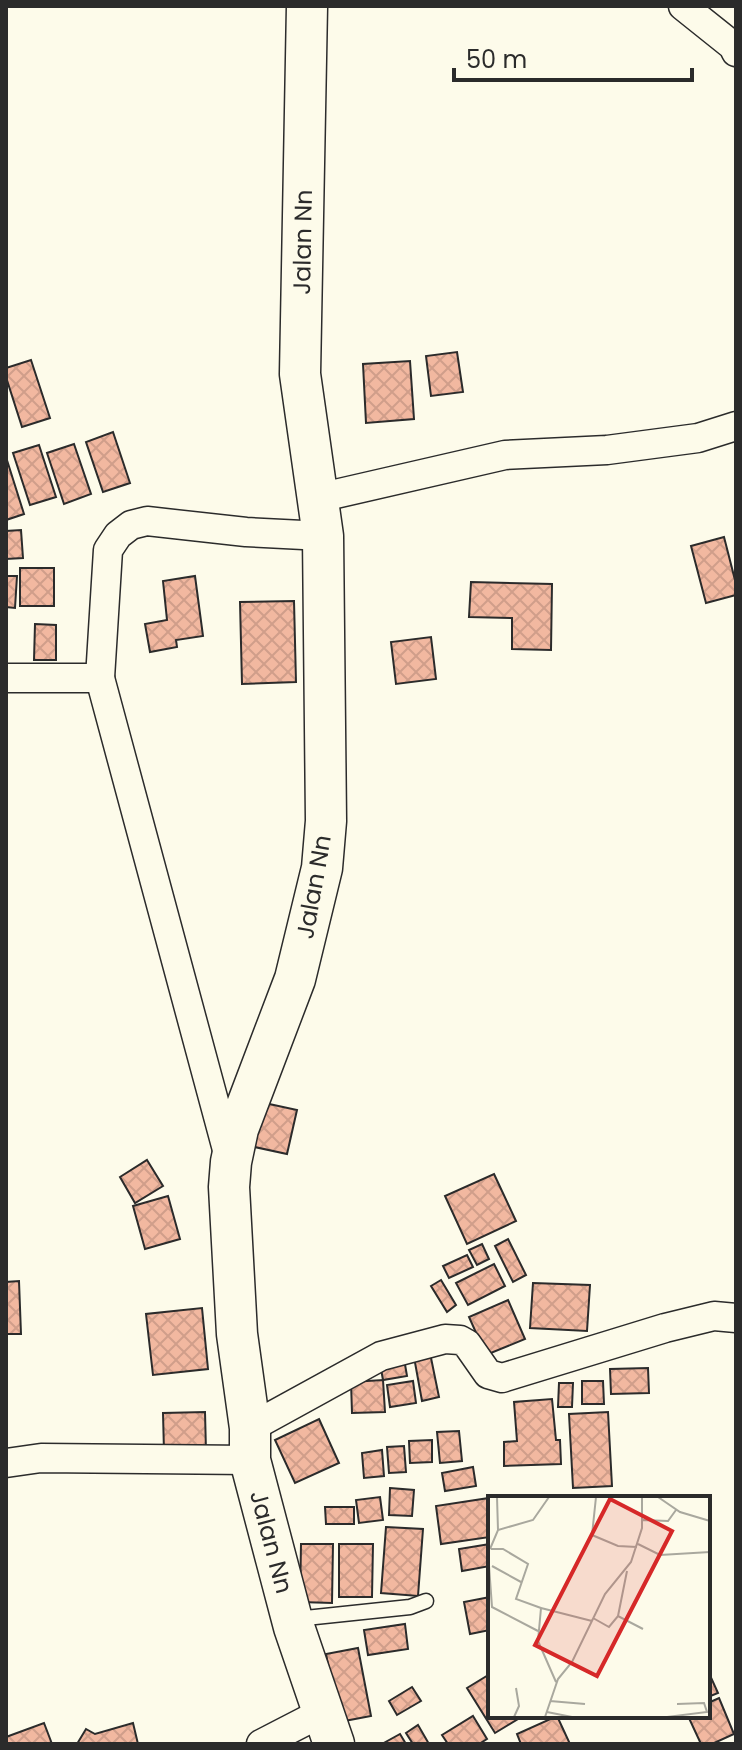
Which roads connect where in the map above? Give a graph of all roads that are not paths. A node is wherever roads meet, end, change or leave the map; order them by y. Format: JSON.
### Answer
{"nodes":[{"id":1,"x":307,"y":6,"type":"edge"},
{"id":2,"x":683,"y":6,"type":"edge"},
{"id":3,"x":736,"y":52,"type":"edge"},
{"id":4,"x":736,"y":426,"type":"edge"},
{"id":5,"x":320,"y":517,"type":"junction"},
{"id":6,"x":6,"y":678,"type":"edge"},
{"id":7,"x":100,"y":678,"type":"junction"},
{"id":8,"x":231,"y":1162,"type":"junction"},
{"id":9,"x":736,"y":1318,"type":"edge"},
{"id":10,"x":250,"y":1444,"type":"junction"},
{"id":11,"x":6,"y":1463,"type":"edge"},
{"id":12,"x":426,"y":1601,"type":"dead end"},
{"id":13,"x":291,"y":1619,"type":"junction"},
{"id":14,"x":328,"y":1728,"type":"edge"},
{"id":15,"x":261,"y":1744,"type":"edge"}],
"edges":[{"from":1,"to":5,"type":"street","name":"Jalan Nn"},
{"from":2,"to":3,"type":"street"},
{"from":4,"to":5,"type":"street"},
{"from":5,"to":7,"type":"street"},
{"from":5,"to":8,"type":"street","name":"Jalan Nn"},
{"from":6,"to":7,"type":"street"},
{"from":7,"to":8,"type":"street"},
{"from":8,"to":10,"type":"street","name":"Jalan Nn"},
{"from":9,"to":10,"type":"street"},
{"from":10,"to":11,"type":"street"},
{"from":10,"to":13,"type":"street","name":"Jalan Nn"},
{"from":12,"to":13,"type":"lane"},
{"from":13,"to":14,"type":"street","name":"Jalan Nn"},
{"from":14,"to":15,"type":"street"}]}
